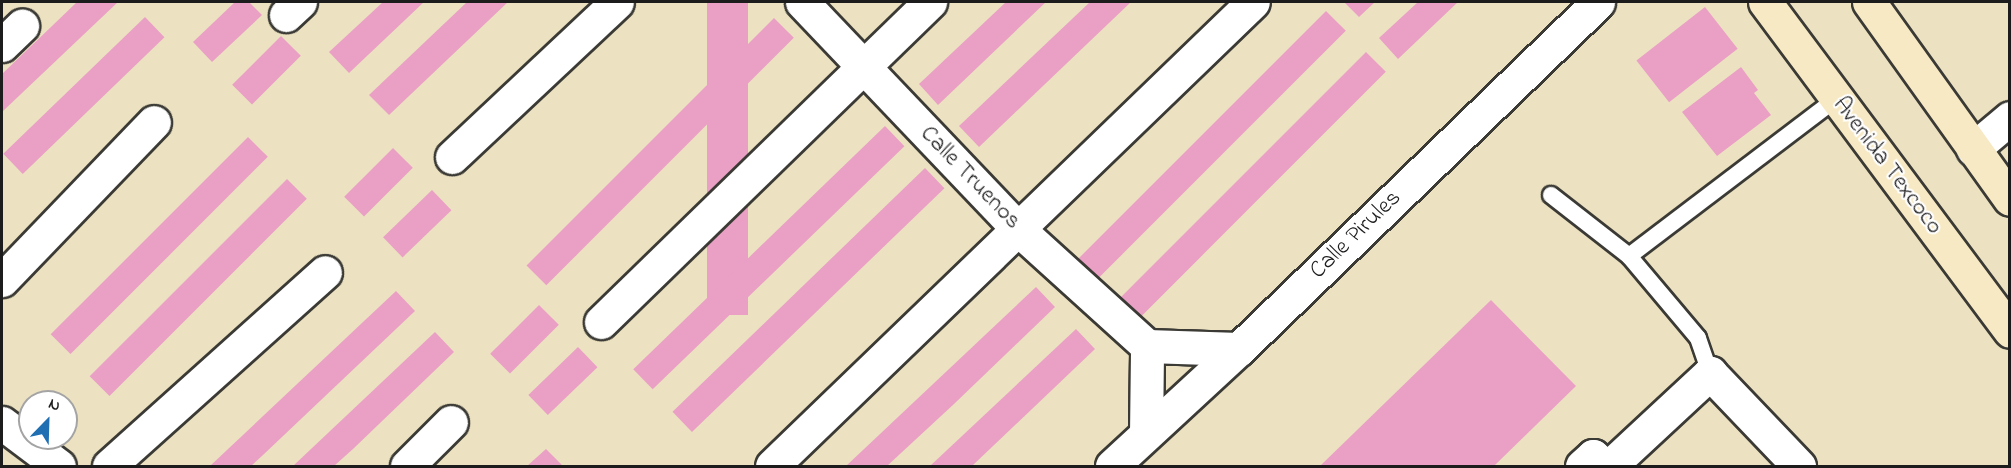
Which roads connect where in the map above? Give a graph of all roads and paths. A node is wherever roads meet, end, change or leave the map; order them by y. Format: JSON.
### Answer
{"nodes":[{"id":1,"x":617,"y":2,"type":"edge"},
{"id":2,"x":802,"y":2,"type":"edge"},
{"id":3,"x":930,"y":2,"type":"edge"},
{"id":4,"x":1253,"y":2,"type":"edge"},
{"id":5,"x":1598,"y":2,"type":"edge"},
{"id":6,"x":1765,"y":2,"type":"edge"},
{"id":7,"x":1869,"y":2,"type":"edge"},
{"id":8,"x":863,"y":66,"type":"junction"},
{"id":9,"x":1837,"y":98,"type":"junction"},
{"id":10,"x":2010,"y":118,"type":"edge"},
{"id":11,"x":154,"y":122,"type":"dead end"},
{"id":12,"x":1973,"y":148,"type":"junction"},
{"id":13,"x":452,"y":157,"type":"dead end"},
{"id":14,"x":1551,"y":195,"type":"dead end"},
{"id":15,"x":2010,"y":200,"type":"edge"},
{"id":16,"x":1018,"y":230,"type":"junction"},
{"id":17,"x":1629,"y":256,"type":"junction"},
{"id":18,"x":325,"y":272,"type":"dead end"},
{"id":19,"x":2,"y":280,"type":"edge"},
{"id":20,"x":601,"y":322,"type":"dead end"},
{"id":21,"x":2010,"y":331,"type":"edge"},
{"id":22,"x":1147,"y":346,"type":"junction"},
{"id":23,"x":1239,"y":349,"type":"junction"},
{"id":24,"x":1710,"y":373,"type":"junction"},
{"id":25,"x":451,"y":422,"type":"dead end"},
{"id":26,"x":2,"y":423,"type":"edge"},
{"id":27,"x":1146,"y":434,"type":"junction"},
{"id":28,"x":59,"y":466,"type":"edge"},
{"id":29,"x":109,"y":466,"type":"edge"},
{"id":30,"x":407,"y":466,"type":"edge"},
{"id":31,"x":772,"y":466,"type":"edge"},
{"id":32,"x":1112,"y":466,"type":"edge"},
{"id":33,"x":1582,"y":466,"type":"edge"},
{"id":34,"x":1604,"y":466,"type":"edge"},
{"id":35,"x":1610,"y":466,"type":"edge"},
{"id":36,"x":1799,"y":466,"type":"edge"}],
"edges":[{"from":1,"to":13,"type":"street"},
{"from":2,"to":8,"type":"street","name":"Calle Truenos"},
{"from":3,"to":8,"type":"street"},
{"from":4,"to":16,"type":"street"},
{"from":5,"to":23,"type":"street","name":"Calle Pirules"},
{"from":6,"to":9,"type":"main road","name":"Avenida Texcoco"},
{"from":7,"to":12,"type":"main road"},
{"from":8,"to":16,"type":"street","name":"Calle Truenos"},
{"from":8,"to":20,"type":"street"},
{"from":9,"to":17,"type":"lane"},
{"from":9,"to":21,"type":"main road","name":"Avenida Texcoco"},
{"from":10,"to":12,"type":"street"},
{"from":11,"to":19,"type":"street"},
{"from":12,"to":15,"type":"main road"},
{"from":14,"to":17,"type":"lane"},
{"from":16,"to":22,"type":"street","name":"Calle Truenos"},
{"from":16,"to":31,"type":"street"},
{"from":17,"to":24,"type":"lane"},
{"from":18,"to":29,"type":"street"},
{"from":22,"to":23,"type":"street"},
{"from":22,"to":27,"type":"street"},
{"from":23,"to":27,"type":"street","name":"Calle Pirules"},
{"from":24,"to":35,"type":"street"},
{"from":24,"to":36,"type":"street"},
{"from":25,"to":30,"type":"street"},
{"from":26,"to":28,"type":"street"},
{"from":27,"to":32,"type":"street","name":"Calle Pirules"},
{"from":33,"to":34,"type":"street"}]}
